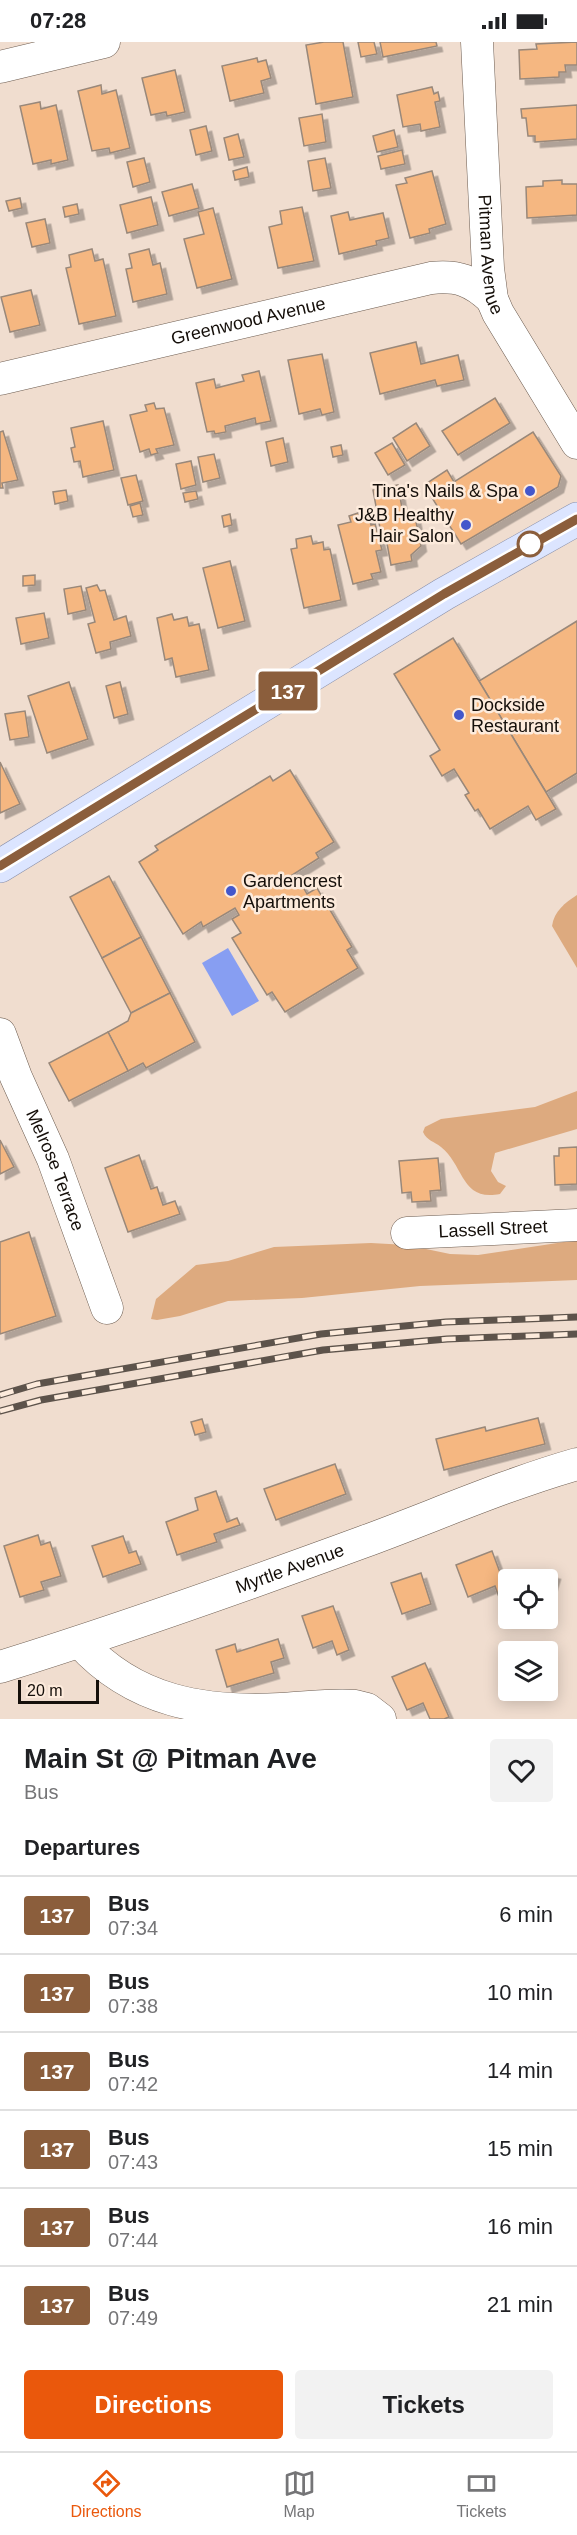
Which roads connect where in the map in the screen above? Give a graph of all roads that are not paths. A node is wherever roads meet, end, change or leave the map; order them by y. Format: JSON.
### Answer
{"nodes":[{"id":1,"x":104,"y":42,"type":"edge"},
{"id":2,"x":477,"y":42,"type":"edge"},
{"id":3,"x":0,"y":67,"type":"edge"},
{"id":4,"x":492,"y":299,"type":"junction"},
{"id":5,"x":0,"y":380,"type":"edge"},
{"id":6,"x":577,"y":443,"type":"edge"},
{"id":7,"x":577,"y":519,"type":"edge"},
{"id":8,"x":0,"y":866,"type":"edge"},
{"id":9,"x":0,"y":1034,"type":"edge"},
{"id":10,"x":577,"y":1225,"type":"edge"},
{"id":11,"x":407,"y":1233,"type":"dead end"},
{"id":12,"x":106,"y":1308,"type":"dead end"},
{"id":13,"x":577,"y":1464,"type":"edge"},
{"id":14,"x":80,"y":1642,"type":"junction"},
{"id":15,"x":0,"y":1667,"type":"edge"},
{"id":16,"x":380,"y":1719,"type":"edge"}],
"edges":[{"from":1,"to":3,"type":"street"},
{"from":2,"to":4,"type":"street","name":"Pitman Avenue"},
{"from":4,"to":5,"type":"street","name":"Greenwood Avenue"},
{"from":4,"to":6,"type":"street","name":"Pitman Avenue"},
{"from":7,"to":8,"type":"main road"},
{"from":9,"to":12,"type":"street","name":"Melrose Terrace"},
{"from":10,"to":11,"type":"street","name":"Lassell Street"},
{"from":13,"to":14,"type":"street","name":"Myrtle Avenue"},
{"from":14,"to":15,"type":"street","name":"Myrtle Avenue"},
{"from":14,"to":16,"type":"street"}]}
